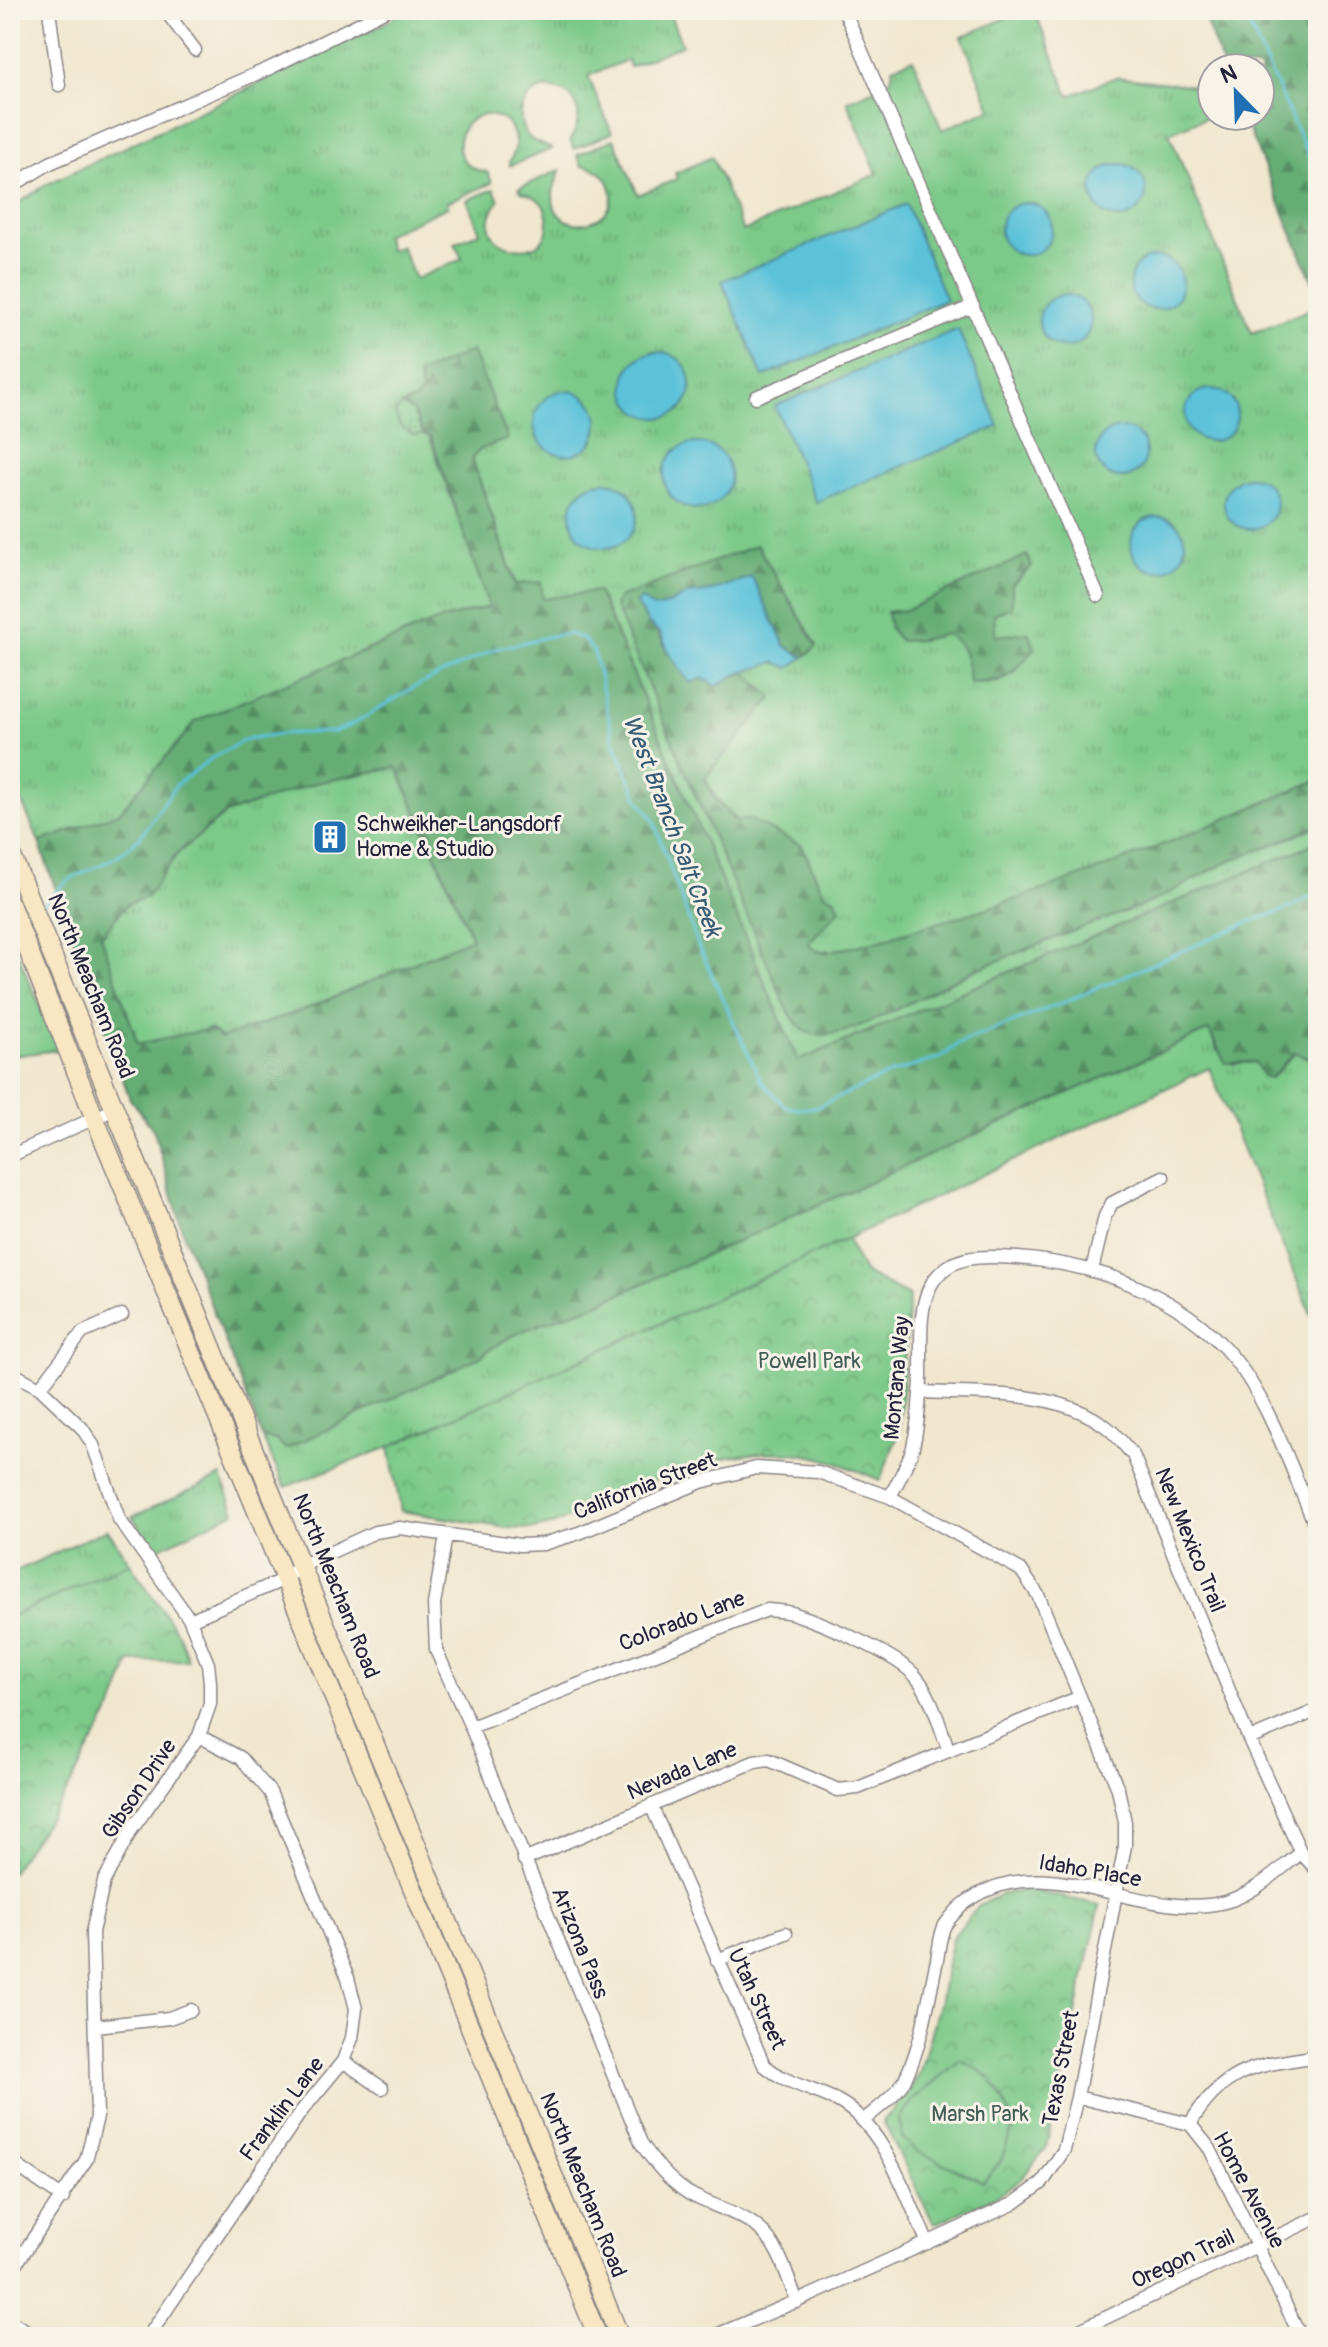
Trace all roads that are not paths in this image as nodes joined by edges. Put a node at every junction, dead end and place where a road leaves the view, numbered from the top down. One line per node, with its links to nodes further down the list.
1 (49, 10): 6 (street)
2 (165, 10): 5 (street)
3 (386, 10): 7 (street)
4 (844, 10): 8 (street)
5 (195, 50)
6 (59, 85)
7 (10, 187)
8 (973, 306): 9 (street); 10 (street)
9 (756, 397)
10 (1098, 596)
11 (10, 852): 13 (main road, North Meacham Road)
12 (11, 905): 14 (main road, North Meacham Road)
13 (115, 1109): 14 (street); 25 (main road, North Meacham Road)
14 (95, 1119): 15 (street); 26 (main road, North Meacham Road)
15 (10, 1156)
16 (1163, 1177): 17 (street)
17 (1092, 1270): 21 (street, Montana Way); 23 (street)
18 (122, 1315): 20 (street)
19 (10, 1372): 20 (street, Gibson Drive)
20 (40, 1388): 27 (street, Gibson Drive)
21 (921, 1392): 22 (street, Montana Way); 32 (street, New Mexico Trail)
22 (890, 1497): 24 (street, California Street); 28 (street, California Street)
23 (1318, 1532)
24 (446, 1536): 25 (street, California Street); 30 (street, Arizona Pass)
25 (301, 1566): 26 (street, California Street); 61 (main road, North Meacham Road)
26 (285, 1579): 27 (street, California Street); 60 (main road, North Meacham Road)
27 (190, 1620): 31 (street, Gibson Drive)
28 (1080, 1697): 33 (street, Nevada Lane); 38 (street, Texas Street)
29 (1318, 1710): 32 (street)
30 (471, 1727): 33 (street, Colorado Lane); 36 (street, Arizona Pass)
31 (199, 1736): 42 (street, Gibson Drive); 44 (street, Franklin Lane)
32 (1249, 1739): 35 (street, New Mexico Trail)
33 (949, 1751): 34 (street, Nevada Lane)
34 (651, 1805): 36 (street, Nevada Lane); 40 (street, Utah Street)
35 (1301, 1853): 37 (street, New Mexico Trail); 38 (street, Idaho Place)
36 (524, 1860): 55 (street, Arizona Pass)
37 (1318, 1871)
38 (1115, 1895): 46 (street, Texas Street); 47 (street, Idaho Place)
39 (786, 1933): 40 (street)
40 (717, 1960): 47 (street, Utah Street)
41 (191, 2010): 42 (street)
42 (96, 2026): 50 (street, Gibson Drive)
43 (1318, 2056): 48 (street)
44 (343, 2061): 45 (street); 59 (street, Franklin Lane)
45 (382, 2088)
46 (1077, 2097): 48 (street, Home Avenue); 52 (street, Texas Street)
47 (864, 2120): 52 (street, Utah Street)
48 (1190, 2124): 53 (street, Home Avenue)
49 (10, 2161): 50 (street)
50 (63, 2198): 54 (street, Gibson Drive)
51 (1318, 2217): 53 (street, Oregon Trail)
52 (928, 2243): 55 (street, Texas Street)
53 (1257, 2246): 62 (street, Oregon Trail); 63 (street, Home Avenue)
54 (10, 2273)
55 (797, 2302): 57 (street, Texas Street)
56 (10, 2321): 58 (street)
57 (717, 2336)
58 (36, 2337)
59 (148, 2337)
60 (598, 2337)
61 (620, 2337)
62 (1065, 2337)
63 (1301, 2337)

